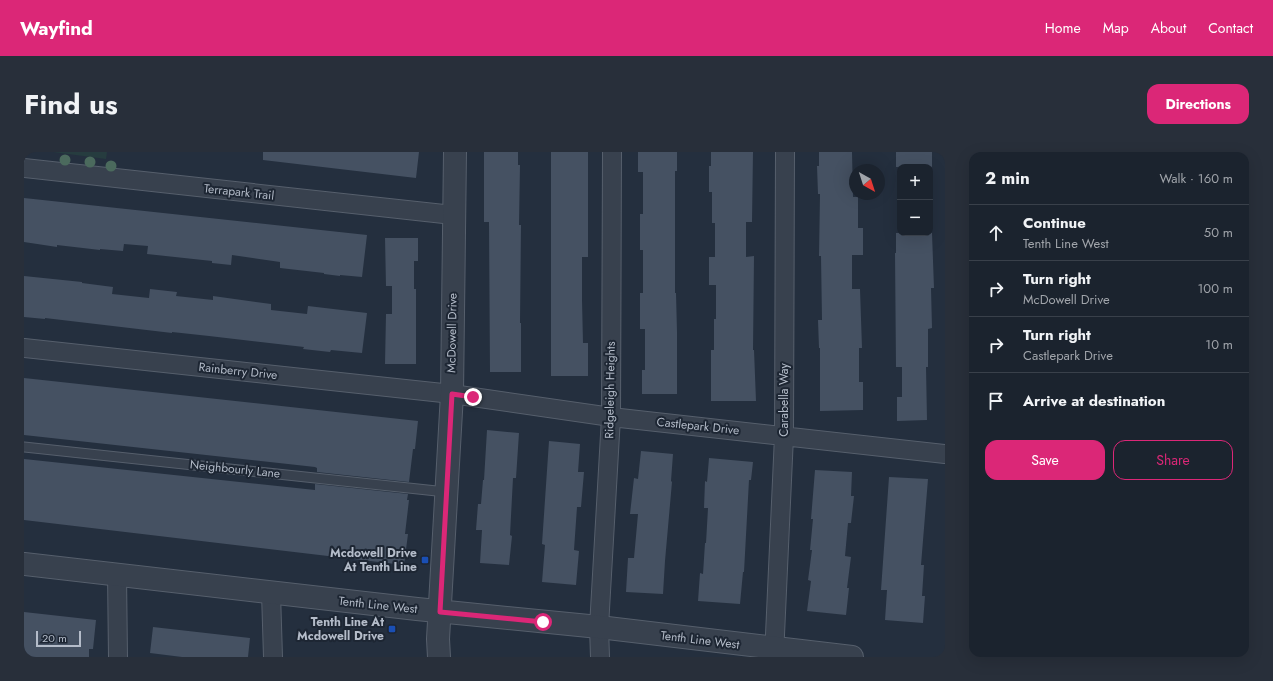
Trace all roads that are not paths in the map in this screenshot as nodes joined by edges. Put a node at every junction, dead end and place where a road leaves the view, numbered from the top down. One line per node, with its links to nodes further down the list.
1 (455, 152): 5 (street, McDowell Drive)
2 (612, 152): 8 (street, Ridgeleigh Heights)
3 (785, 152): 9 (street, Carabella Way)
4 (24, 168): 5 (street, Terrapark Trail)
5 (453, 215): 7 (street, McDowell Drive)
6 (24, 348): 7 (street, Rainberry Drive)
7 (452, 394): 8 (street, Castlepark Drive); 12 (street, McDowell Drive)
8 (611, 417): 9 (street, Castlepark Drive); 17 (street, Ridgeleigh Heights)
9 (784, 436): 11 (street, Castlepark Drive); 18 (street, Carabella Way)
10 (24, 446): 12 (lane, Neighbourly Lane)
11 (945, 454)
12 (446, 492): 16 (street, McDowell Drive)
13 (24, 564): 14 (street, Tenth Line West)
14 (116, 574): 15 (street, Tenth Line West); 19 (street)
15 (271, 593): 16 (street, Tenth Line West); 20 (street)
16 (440, 612): 17 (street, Tenth Line West); 21 (street, McDowell Drive)
17 (599, 627): 18 (street, Tenth Line West); 22 (street, Ridgeleigh Heights)
18 (774, 653): 23 (street, Tenth Line West)
19 (118, 657)
20 (273, 657)
21 (439, 657)
22 (600, 657)
23 (852, 657)

